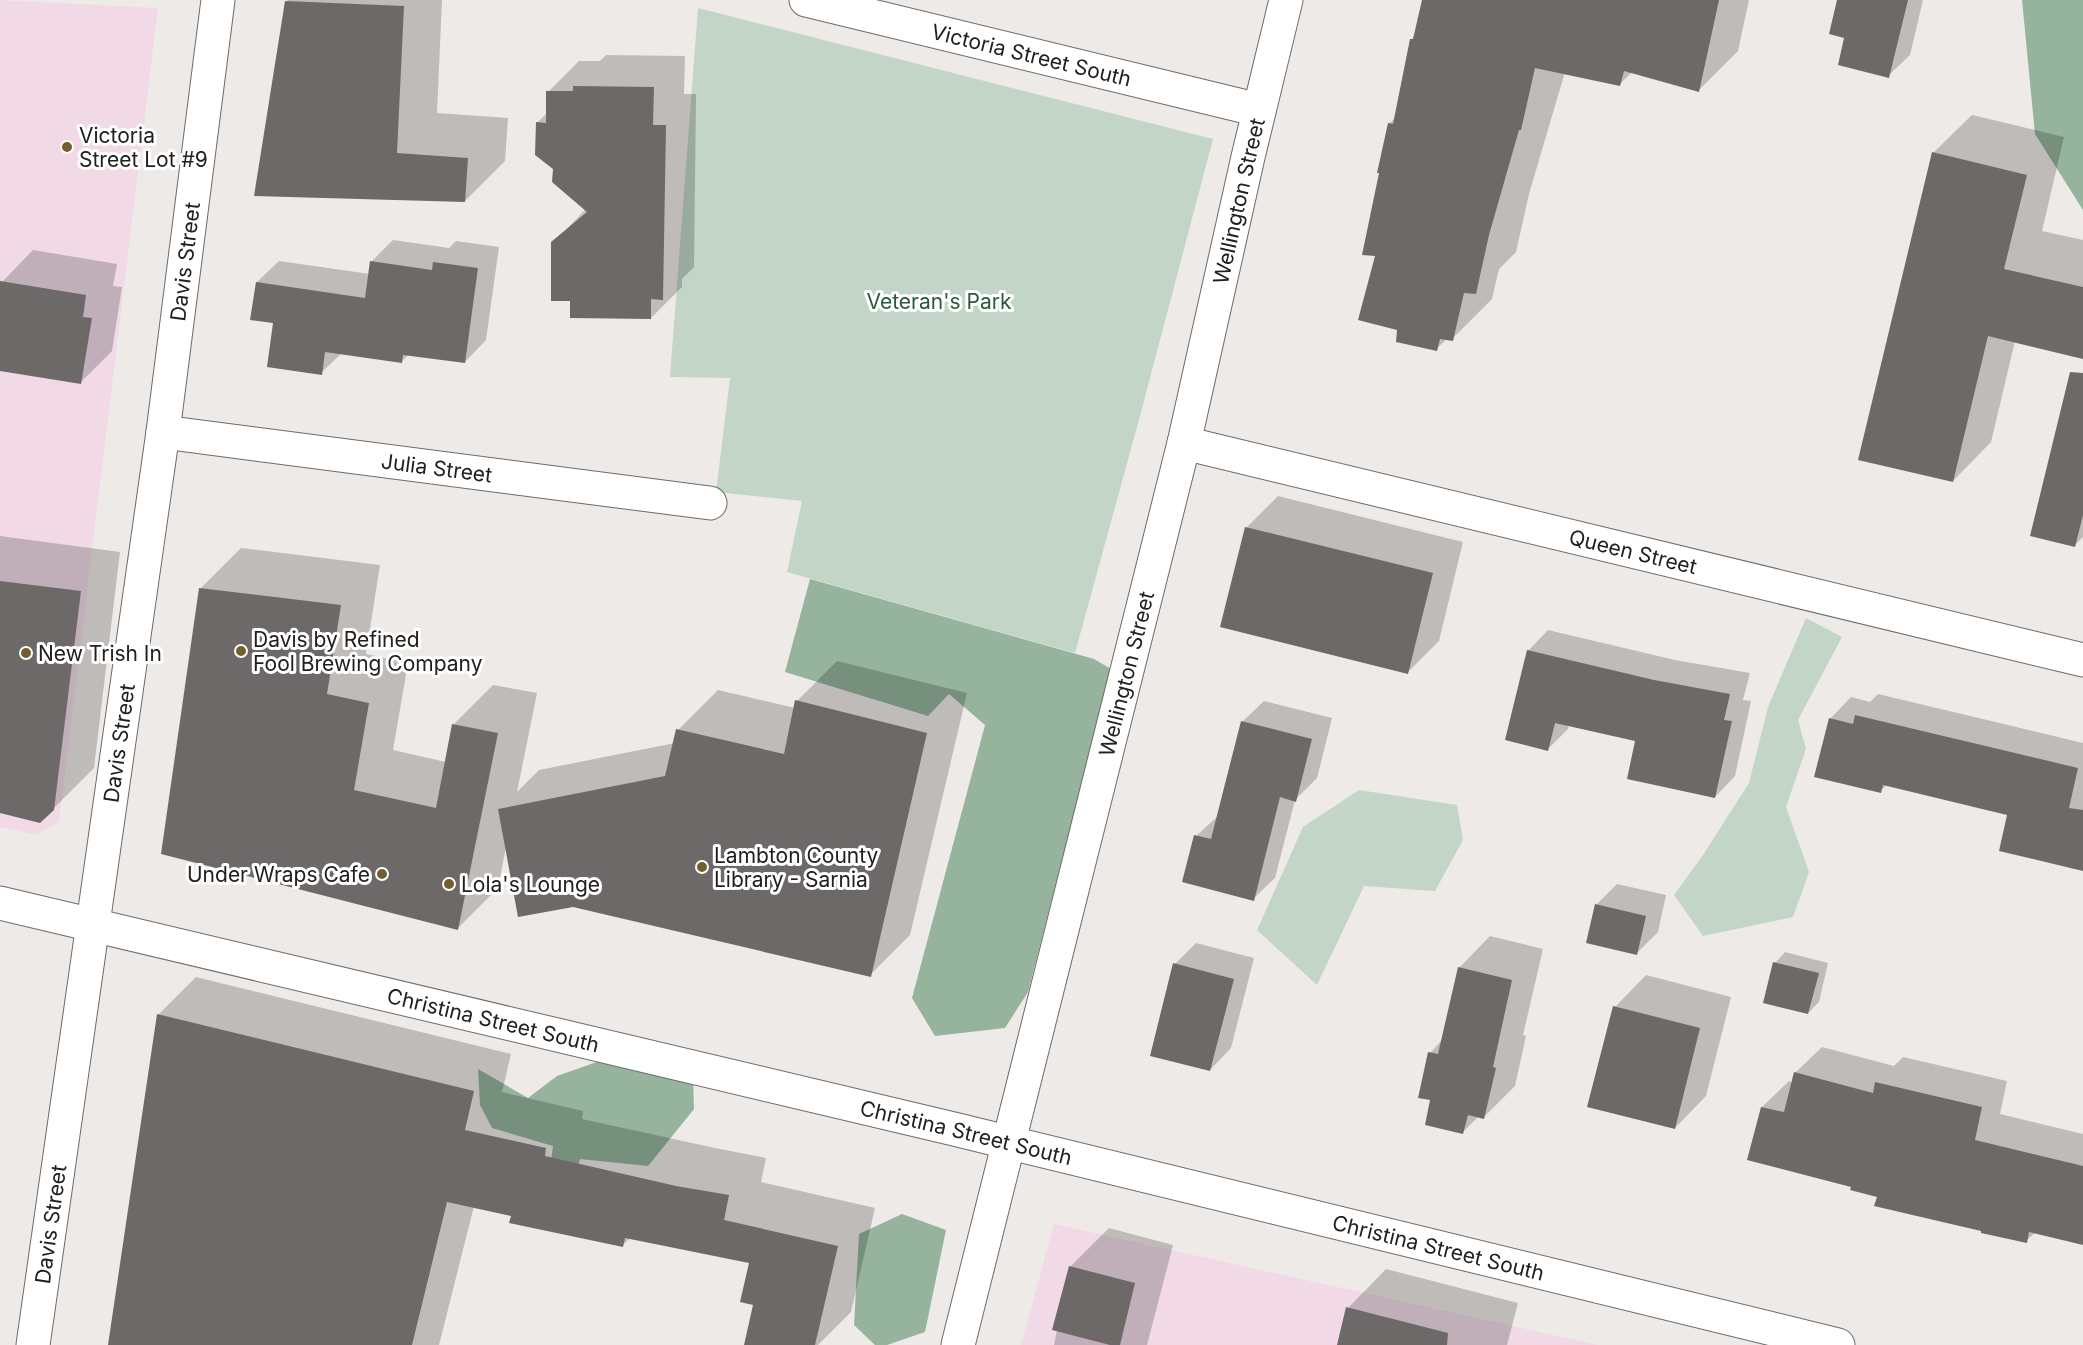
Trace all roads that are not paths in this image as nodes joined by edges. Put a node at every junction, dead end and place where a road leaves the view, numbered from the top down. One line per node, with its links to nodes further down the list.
1 (218, 0): 5 (street, Davis Street)
2 (806, 0): 4 (street, Victoria Street South)
3 (1286, 0): 4 (street, Wellington Street)
4 (1259, 110): 6 (street, Wellington Street)
5 (163, 432): 7 (street, Julia Street); 10 (street, Davis Street)
6 (1184, 443): 8 (street, Queen Street); 11 (street, Wellington Street)
7 (710, 503)
8 (2083, 660)
9 (0, 903): 10 (street, Christina Street South)
10 (94, 926): 11 (street, Christina Street South); 12 (street, Davis Street)
11 (1008, 1142): 13 (street, Wellington Street); 14 (street, Christina Street South)
12 (33, 1345)
13 (958, 1345)
14 (1838, 1345)

